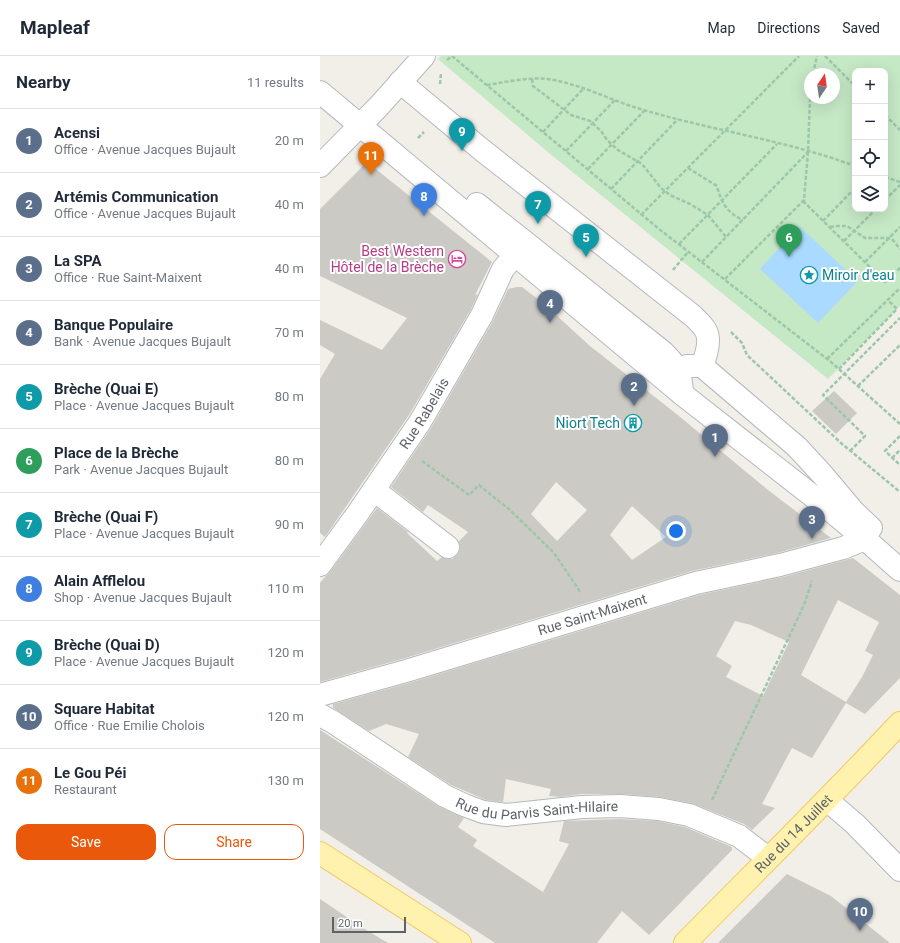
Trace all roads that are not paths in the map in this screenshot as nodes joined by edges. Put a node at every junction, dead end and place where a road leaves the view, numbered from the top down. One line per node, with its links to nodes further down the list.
1 (424, 56): 2 (street)
2 (400, 82): 4 (street); 8 (street)
3 (320, 92): 4 (street)
4 (360, 125): 5 (street); 6 (street); 7 (street)
5 (320, 166)
6 (516, 254): 9 (street); 10 (street, Rue Rabelais)
7 (676, 365): 8 (street); 9 (street)
8 (702, 366): 13 (street)
9 (682, 394): 11 (street)
10 (374, 490): 12 (street); 14 (street, Rue Rabelais)
11 (865, 539): 15 (street); 16 (street, Rue Saint-Maixent)
12 (448, 547)
13 (900, 551)
14 (320, 565)
15 (900, 570)
16 (320, 695)
17 (320, 715): 21 (street, Rue du Parvis Saint-Hilaire)
18 (900, 723): 19 (main road, Rue du 14 Juillet)
19 (827, 800): 21 (main road, Rue du 14 Juillet); 23 (street)
20 (320, 853): 25 (main road)
21 (768, 858): 26 (main road, Rue du 14 Juillet)
22 (320, 869): 24 (main road)
23 (900, 870)
24 (432, 943)
25 (460, 943)
26 (686, 943)

